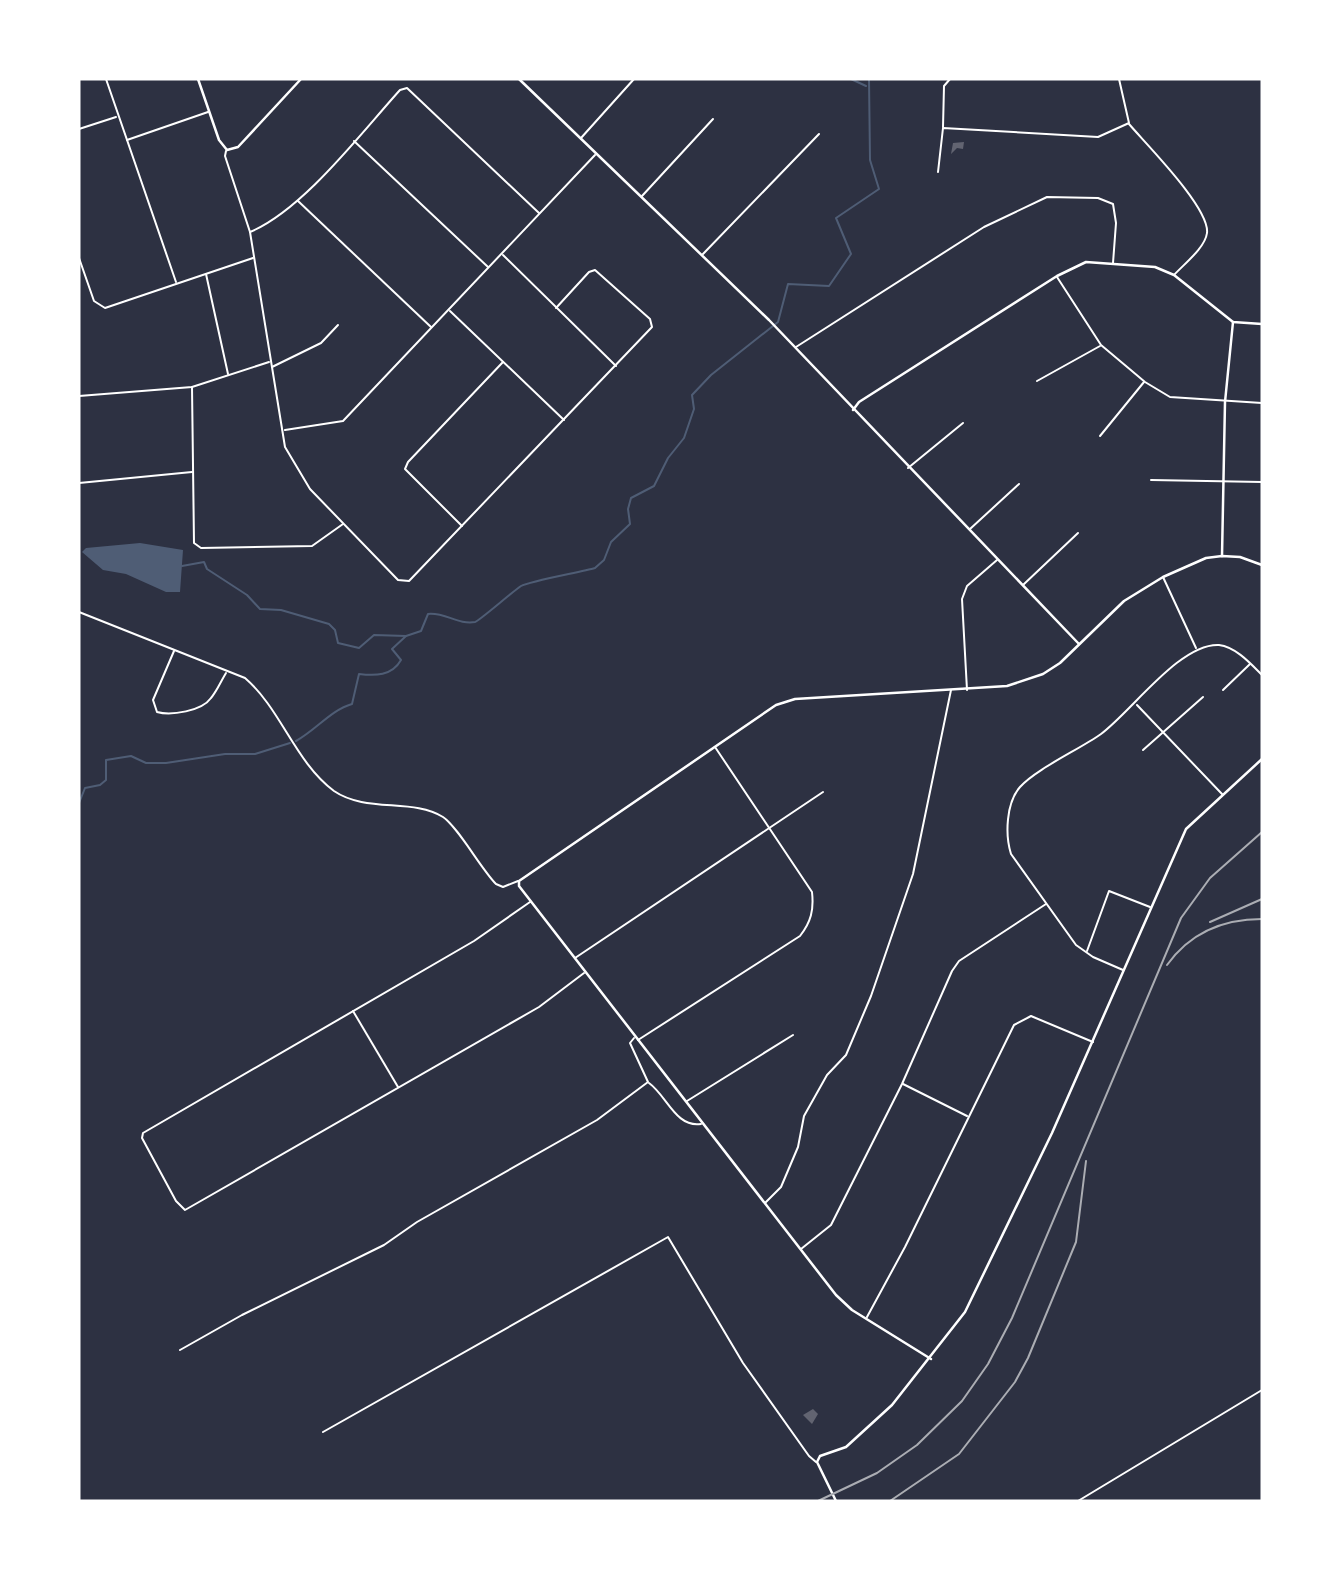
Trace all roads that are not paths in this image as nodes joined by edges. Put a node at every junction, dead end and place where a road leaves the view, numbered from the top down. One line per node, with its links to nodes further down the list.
1 (106, 79): 9 (street)
2 (198, 79): 8 (street)
3 (302, 79): 18 (street)
4 (519, 79): 15 (street)
5 (634, 79): 15 (street)
6 (950, 79): 12 (street)
7 (1119, 79): 11 (street)
8 (209, 111): 16 (street); 18 (street)
9 (117, 116): 13 (street); 16 (street)
10 (713, 119): 21 (street)
11 (1129, 123): 12 (street); 32 (street)
12 (943, 128): 20 (street)
13 (79, 129)
14 (819, 134): 26 (street)
15 (580, 139): 19 (street)
16 (126, 140): 34 (street)
17 (354, 141): 22 (street); 23 (street); 30 (street)
18 (227, 150): 24 (street)
19 (596, 153): 21 (street); 23 (street)
20 (938, 172)
21 (641, 197): 26 (street)
22 (297, 200): 24 (street); 40 (street)
23 (539, 213): 25 (street)
24 (250, 232): 28 (street)
25 (502, 254): 30 (street); 35 (street)
26 (703, 254): 42 (street)
27 (79, 258): 34 (street)
28 (253, 258): 31 (street); 43 (street)
29 (1113, 263): 32 (street); 33 (street); 42 (street)
30 (489, 268): 36 (street)
31 (206, 273): 34 (street); 47 (street)
32 (1174, 275): 37 (street)
33 (1057, 276): 41 (street); 54 (street)
34 (176, 283)
35 (555, 308): 45 (street); 45 (street)
36 (449, 310): 40 (street); 44 (street)
37 (1233, 322): 38 (street); 52 (street)
38 (1262, 324)
39 (338, 325): 46 (street)
40 (432, 328): 57 (street)
41 (1101, 345): 48 (street); 49 (street)
42 (795, 348): 54 (street)
43 (270, 362): 46 (street); 47 (street)
44 (503, 362): 55 (street); 67 (street)
45 (616, 366): 55 (street)
46 (271, 367): 57 (street)
47 (228, 374): 50 (street)
48 (1037, 381)
49 (1145, 382): 52 (street); 58 (street)
50 (192, 387): 51 (street); 60 (street)
51 (79, 396)
52 (1225, 402): 53 (street); 62 (street)
53 (1262, 403)
54 (853, 410): 59 (street)
55 (564, 420): 67 (street)
56 (963, 423): 59 (street)
57 (284, 430): 66 (street)
58 (1100, 436)
59 (908, 468): 68 (street)
60 (192, 472): 64 (street); 66 (street)
61 (1151, 480): 62 (street)
62 (1223, 480): 63 (street); 70 (street)
63 (1262, 482)
64 (79, 483)
65 (1019, 484): 68 (street)
66 (343, 524): 67 (street)
67 (462, 526)
68 (968, 530): 71 (street)
69 (1078, 533): 74 (street)
70 (1222, 556): 72 (street); 73 (street)
71 (997, 560): 74 (street); 83 (street)
72 (1262, 565)
73 (1163, 576): 76 (street); 77 (street)
74 (1022, 586): 76 (street)
75 (79, 611): 78 (street)
76 (1079, 644): 83 (street)
77 (1196, 649): 79 (street); 86 (street)
78 (175, 650): 80 (street); 80 (street)
79 (1250, 663): 81 (street); 84 (street)
80 (227, 671): 94 (street)
81 (1262, 675)
82 (951, 690): 83 (street); 88 (street); 112 (street)
83 (967, 690)
84 (1223, 690)
85 (1203, 697): 87 (street)
86 (1136, 704): 87 (street); 96 (street)
87 (1162, 732): 89 (street); 92 (street)
88 (715, 747): 93 (street); 94 (street)
89 (1143, 750)
90 (1262, 759): 92 (street)
91 (823, 792): 93 (street)
92 (1223, 795): 97 (street)
93 (767, 827): 99 (street); 104 (street)
94 (519, 881): 95 (street)
95 (531, 902): 99 (street); 102 (street)
96 (1046, 904): 98 (street); 107 (street)
97 (1150, 907): 98 (street); 100 (street)
98 (1086, 952): 100 (street)
99 (574, 959): 101 (street)
100 (1124, 970): 105 (street)
101 (584, 974): 104 (street); 108 (street)
102 (353, 1011): 108 (street); 108 (street)
103 (793, 1035): 109 (street)
104 (636, 1039): 106 (street); 109 (street)
105 (1093, 1042): 110 (street); 116 (street)
106 (648, 1082): 111 (street); 115 (street)
107 (902, 1084): 110 (street); 113 (street)
108 (398, 1088)
109 (687, 1101): 111 (street)
110 (968, 1117): 114 (street)
111 (702, 1123): 112 (street)
112 (764, 1204): 113 (street)
113 (800, 1250): 114 (street)
114 (866, 1318): 116 (street)
115 (180, 1350)
116 (931, 1359): 119 (street)
117 (1262, 1390): 121 (street)
118 (323, 1432): 119 (street)
119 (817, 1462): 120 (street)
120 (836, 1501)
121 (1078, 1501)

